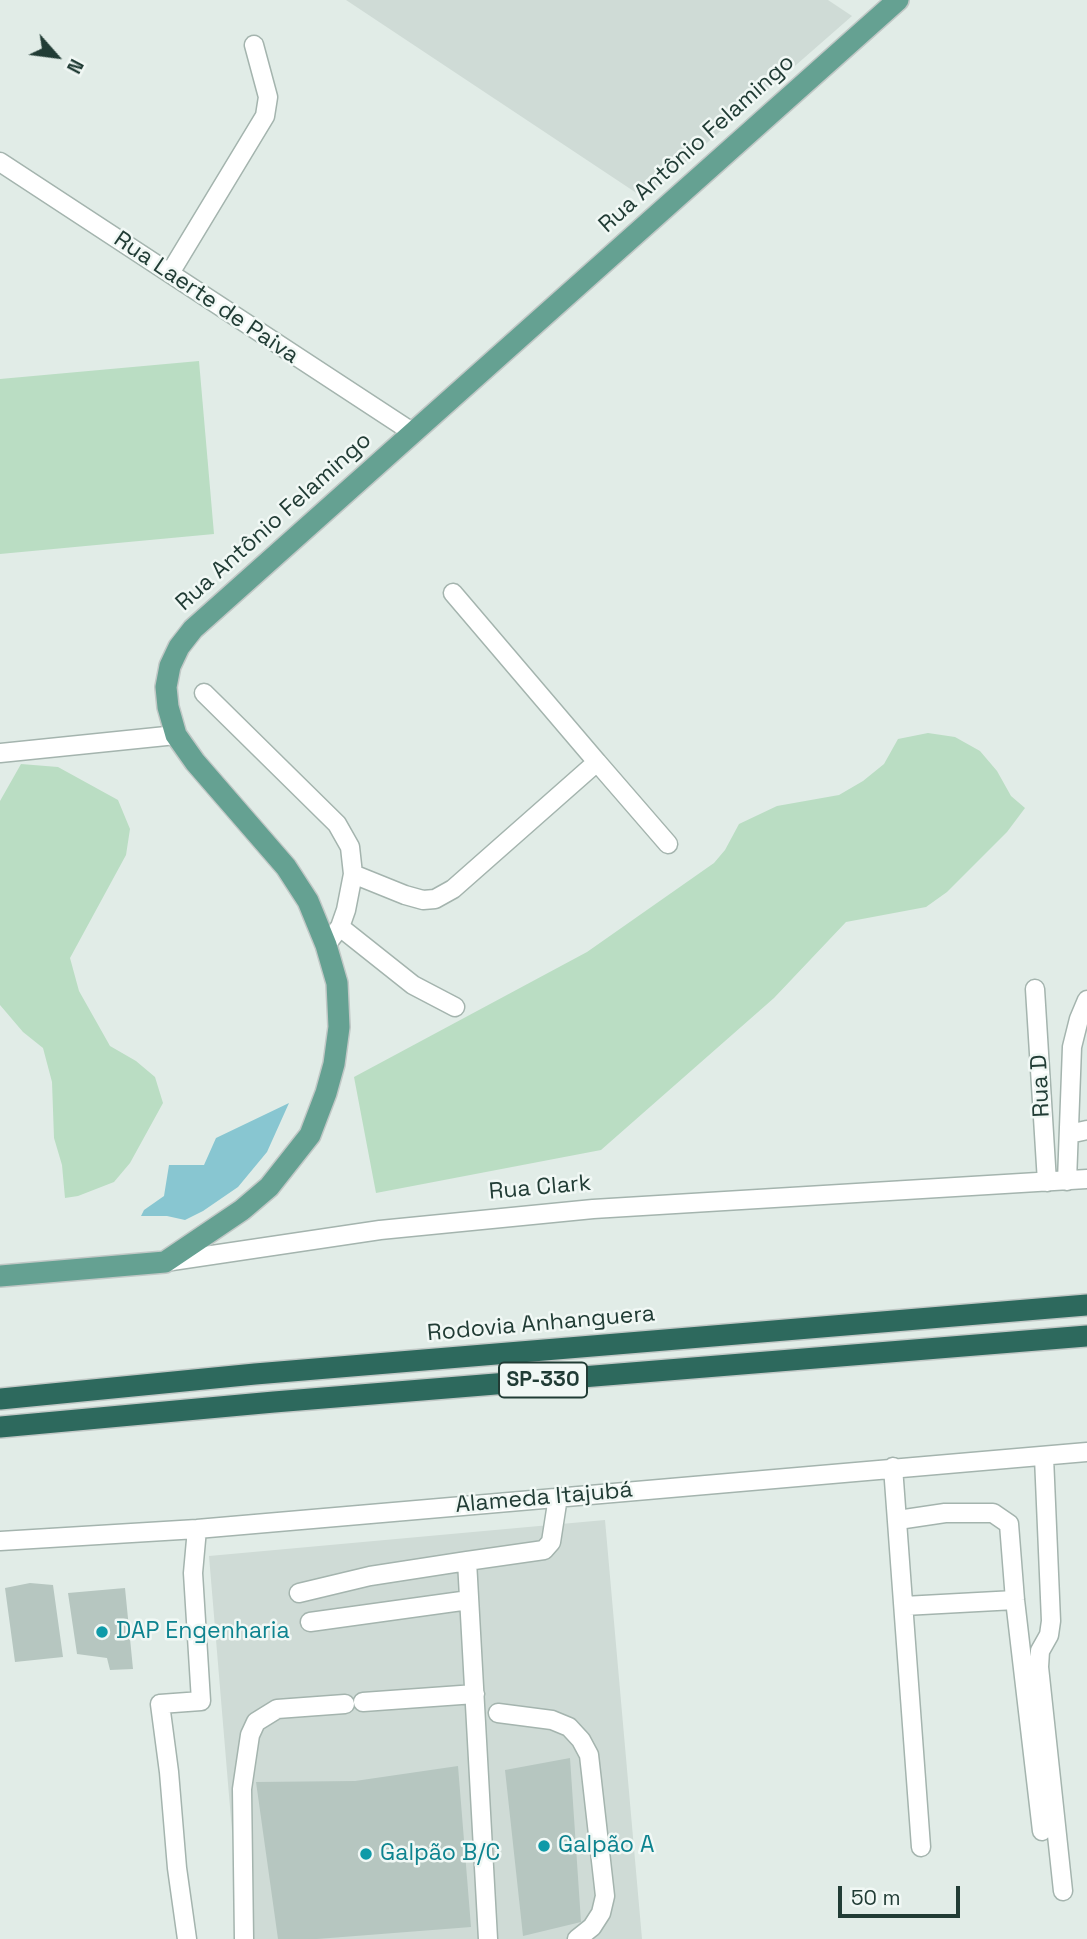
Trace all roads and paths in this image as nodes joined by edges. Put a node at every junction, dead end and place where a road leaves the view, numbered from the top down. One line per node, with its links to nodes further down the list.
1 (898, 0): 5 (main road, Rua Antônio Felamingo)
2 (254, 45): 4 (street)
3 (0, 162): 4 (street, Rua Laerte de Paiva)
4 (170, 273): 5 (street, Rua Laerte de Paiva)
5 (412, 432): 8 (main road, Rua Antônio Felamingo)
6 (453, 593): 10 (street)
7 (204, 692): 12 (street)
8 (176, 735): 9 (street); 14 (main road, Rua Antônio Felamingo)
9 (0, 753)
10 (597, 762): 11 (street); 12 (street)
11 (668, 844)
12 (353, 874): 13 (street)
13 (340, 927): 14 (street); 17 (street)
14 (327, 945): 23 (main road, Rua Antônio Felamingo)
15 (1035, 989): 22 (street, Rua D)
16 (1087, 1000): 19 (street)
17 (455, 1007)
18 (1087, 1130): 19 (street)
19 (1069, 1134): 21 (street)
20 (1087, 1179): 21 (street, Rua Clark)
21 (1067, 1181): 22 (street, Rua Clark)
22 (1047, 1182): 23 (street, Rua Clark)
23 (165, 1262): 24 (main road, Rua Clark)
24 (0, 1276)
25 (1087, 1305): 28 (highway, Rodovia Anhanguera / SP-330)
26 (1087, 1336): 30 (highway, SP-330)
27 (0, 1388): 28 (main road)
28 (53, 1394): 29 (highway, Rodovia Anhanguera / SP-330)
29 (0, 1399)
30 (0, 1427)
31 (1087, 1452): 32 (street, Alameda Itajubá)
32 (1044, 1457): 33 (street, Alameda Itajubá); 48 (street)
33 (894, 1467): 34 (street, Alameda Itajubá); 35 (street)
34 (558, 1497): 36 (street, Alameda Itajubá); 38 (street)
35 (898, 1520): 41 (street); 42 (street)
36 (197, 1529): 37 (street, Alameda Itajubá); 49 (street)
37 (0, 1541)
38 (467, 1561): 39 (street); 40 (street)
39 (299, 1593)
40 (469, 1600): 43 (street); 44 (street)
41 (1015, 1600): 42 (street); 46 (street)
42 (904, 1606): 47 (street)
43 (310, 1622)
44 (475, 1694): 50 (street); 51 (street)
45 (498, 1713): 52 (street)
46 (1042, 1831)
47 (921, 1847)
48 (1063, 1891)
49 (187, 1939)
50 (244, 1939)
51 (488, 1939)
52 (577, 1939)

